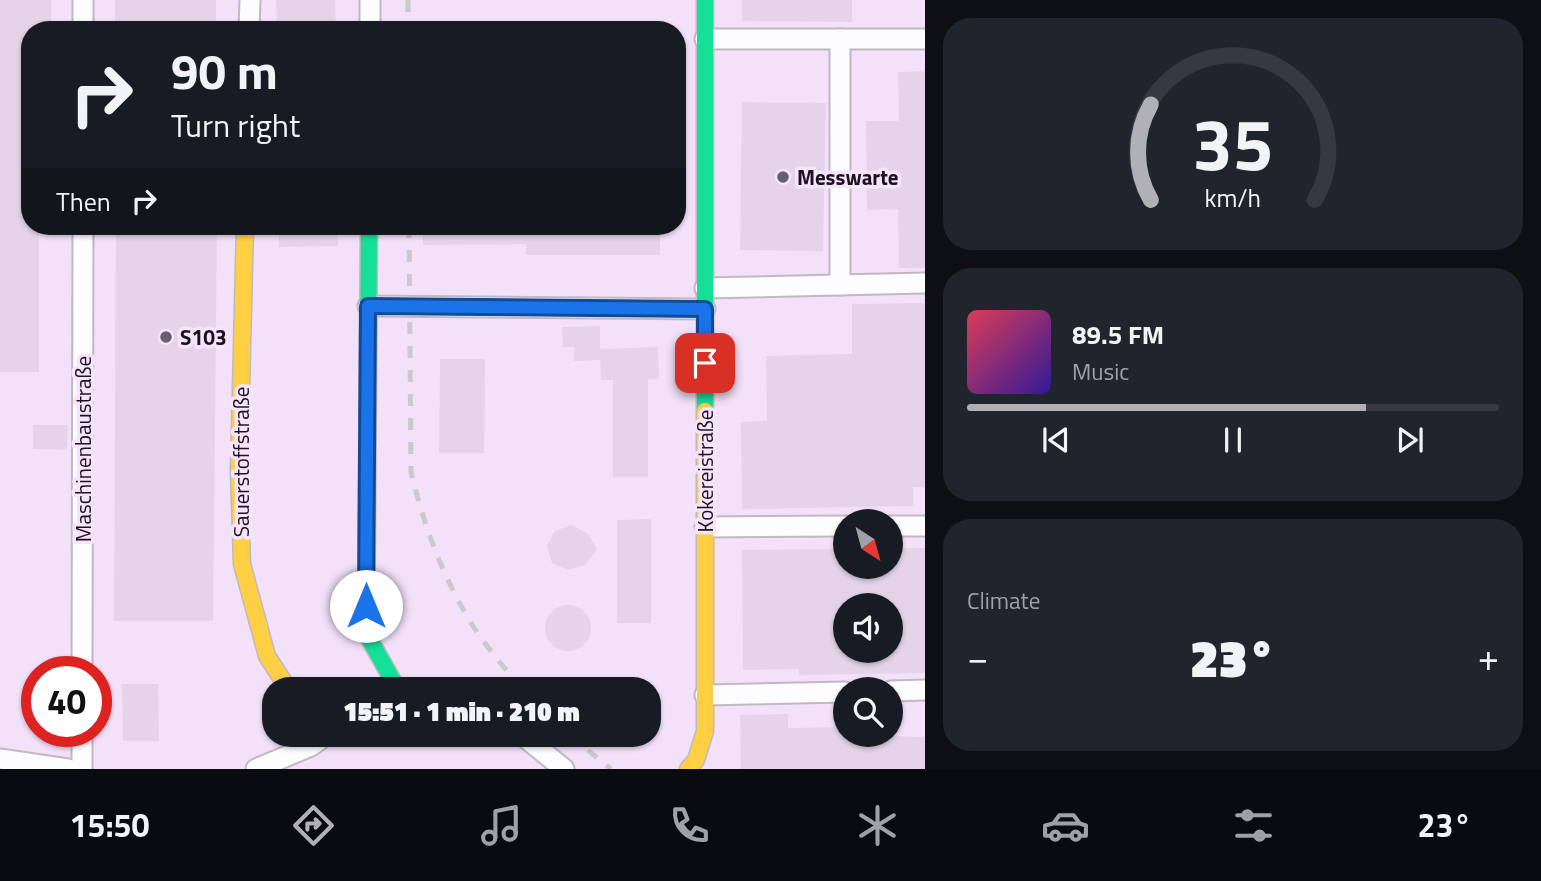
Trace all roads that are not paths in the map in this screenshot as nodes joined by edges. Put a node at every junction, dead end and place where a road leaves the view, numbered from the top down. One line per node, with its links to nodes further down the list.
1 (83, 0): 5 (street)
2 (250, 0): 6 (street)
3 (370, 0): 7 (street)
4 (705, 0): 8 (street, Kokereistraße)
5 (83, 21)
6 (249, 21)
7 (370, 21)
8 (705, 39): 9 (street); 16 (street, Kokereistraße)
9 (840, 39): 10 (street); 15 (street)
10 (925, 39)
11 (83, 235): 23 (street, Maschinenbaustraße)
12 (245, 235): 24 (street, Sauerstoffstraße)
13 (369, 235): 17 (street)
14 (925, 284): 15 (street)
15 (839, 285): 16 (street)
16 (705, 288): 18 (street, Kokereistraße)
17 (368, 306): 18 (street); 25 (street)
18 (705, 309): 22 (street, Kokereistraße)
19 (833, 526): 22 (street)
20 (903, 526): 21 (street)
21 (925, 526)
22 (705, 527): 29 (street, Kokereistraße)
23 (82, 656)
24 (281, 677)
25 (392, 677)
26 (925, 690): 27 (street)
27 (903, 691)
28 (833, 692): 29 (street)
29 (705, 695): 38 (street, Kokereistraße)
30 (82, 747): 35 (street)
31 (309, 747): 36 (street)
32 (537, 747): 37 (street)
33 (0, 759): 34 (street)
34 (68, 769)
35 (82, 769)
36 (256, 769)
37 (564, 769)
38 (688, 769)

